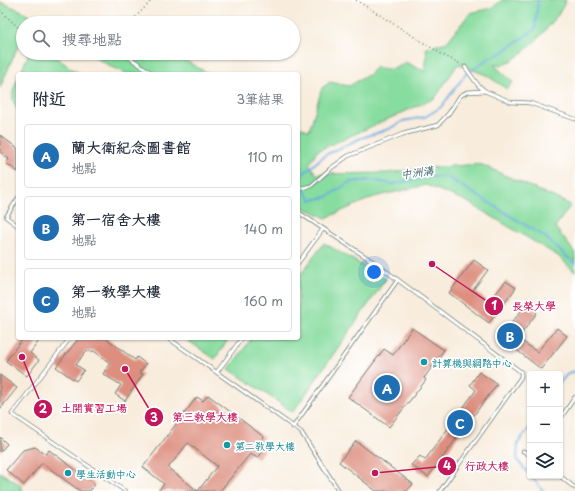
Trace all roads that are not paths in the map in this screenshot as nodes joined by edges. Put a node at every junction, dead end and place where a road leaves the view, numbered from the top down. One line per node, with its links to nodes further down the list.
1 (133, 60): 3 (lane)
2 (465, 67): 4 (lane)
3 (151, 72)
4 (485, 91): 5 (lane); 6 (lane)
5 (575, 119)
6 (300, 189)
7 (16, 201): 9 (lane)
8 (300, 213): 10 (lane)
9 (16, 224)
10 (323, 229): 11 (lane); 12 (lane)
11 (300, 260)
12 (398, 281): 19 (lane); 26 (lane)
13 (68, 340): 24 (lane)
14 (171, 340): 16 (lane)
15 (241, 340): 16 (lane)
16 (217, 372): 19 (lane)
17 (575, 397): 18 (lane)
18 (563, 415)
19 (293, 427): 25 (lane)
20 (523, 451): 21 (lane)
21 (527, 453)
22 (563, 478): 23 (lane)
23 (575, 488)
24 (125, 491)
25 (339, 491)
26 (440, 491)

